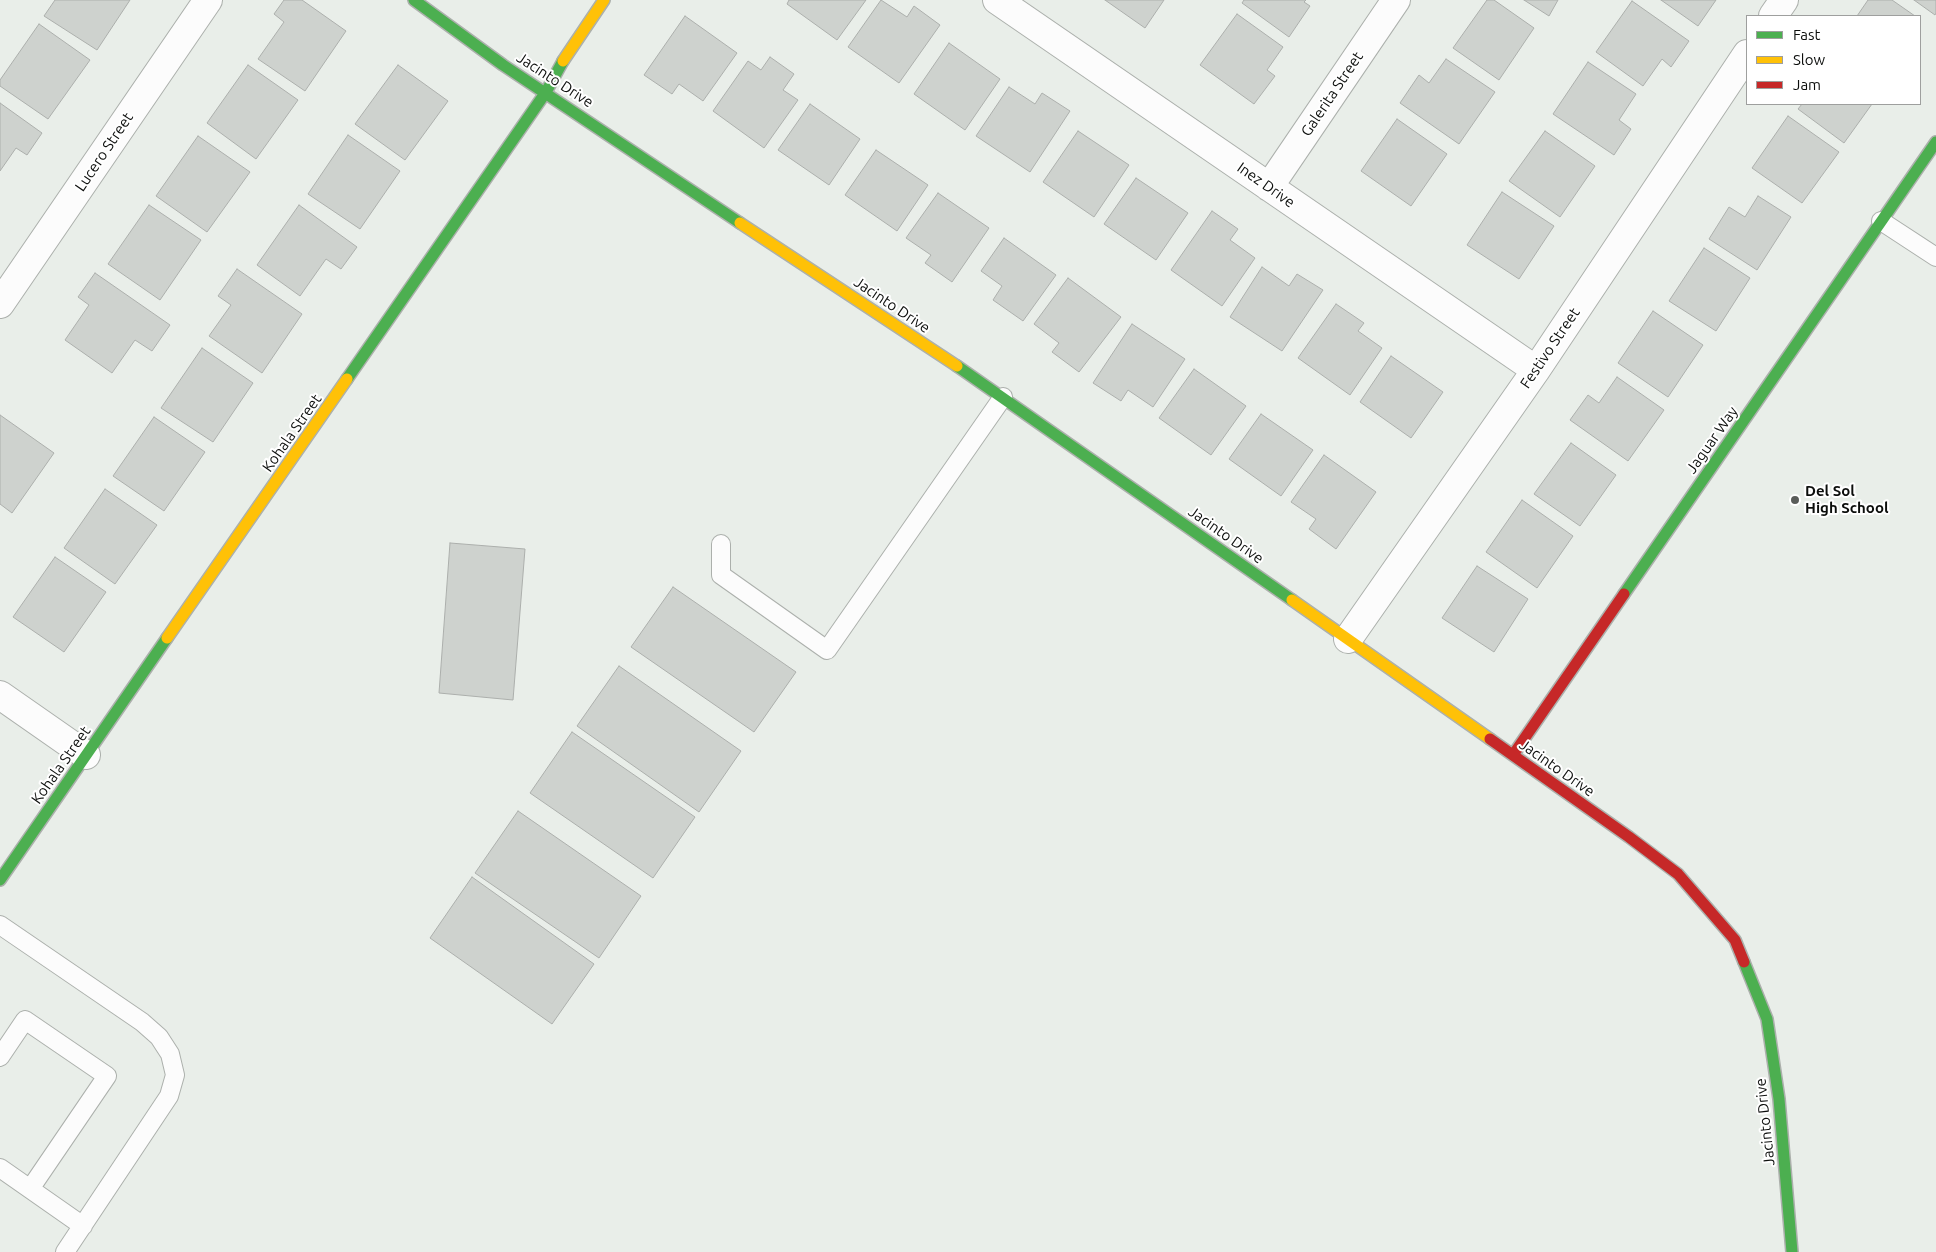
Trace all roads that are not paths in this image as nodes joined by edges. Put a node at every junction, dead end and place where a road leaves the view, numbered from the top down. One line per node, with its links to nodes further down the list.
1 (208, 0): 14 (street, Lucero Street)
2 (414, 0): 9 (street, Jacinto Drive)
3 (604, 0): 9 (street, Kohala Street)
4 (1396, 0): 11 (street, Galerita Street)
5 (1784, 0): 7 (street)
6 (1005, 2): 11 (street, Inez Drive)
7 (1774, 15)
8 (1746, 55): 15 (street, Festivo Street)
9 (546, 92): 16 (street, Jacinto Drive); 20 (street, Kohala Street)
10 (1936, 142): 12 (street, Jaguar Way)
11 (1269, 187): 15 (street, Inez Drive)
12 (1882, 221): 13 (lane); 21 (street, Jaguar Way)
13 (1936, 258)
14 (0, 304)
15 (1536, 370): 18 (street, Festivo Street)
16 (1003, 397): 17 (lane); 18 (street, Jacinto Drive)
17 (721, 544)
18 (1348, 639): 21 (street, Jacinto Drive)
19 (0, 695): 20 (street)
20 (86, 754): 22 (street, Kohala Street)
21 (1513, 755): 29 (street, Jacinto Drive)
22 (0, 880)
23 (0, 925): 27 (lane)
24 (0, 1058): 26 (lane)
25 (0, 1168): 26 (lane)
26 (30, 1189): 27 (lane)
27 (83, 1226): 28 (lane)
28 (65, 1252)
29 (1792, 1252)

